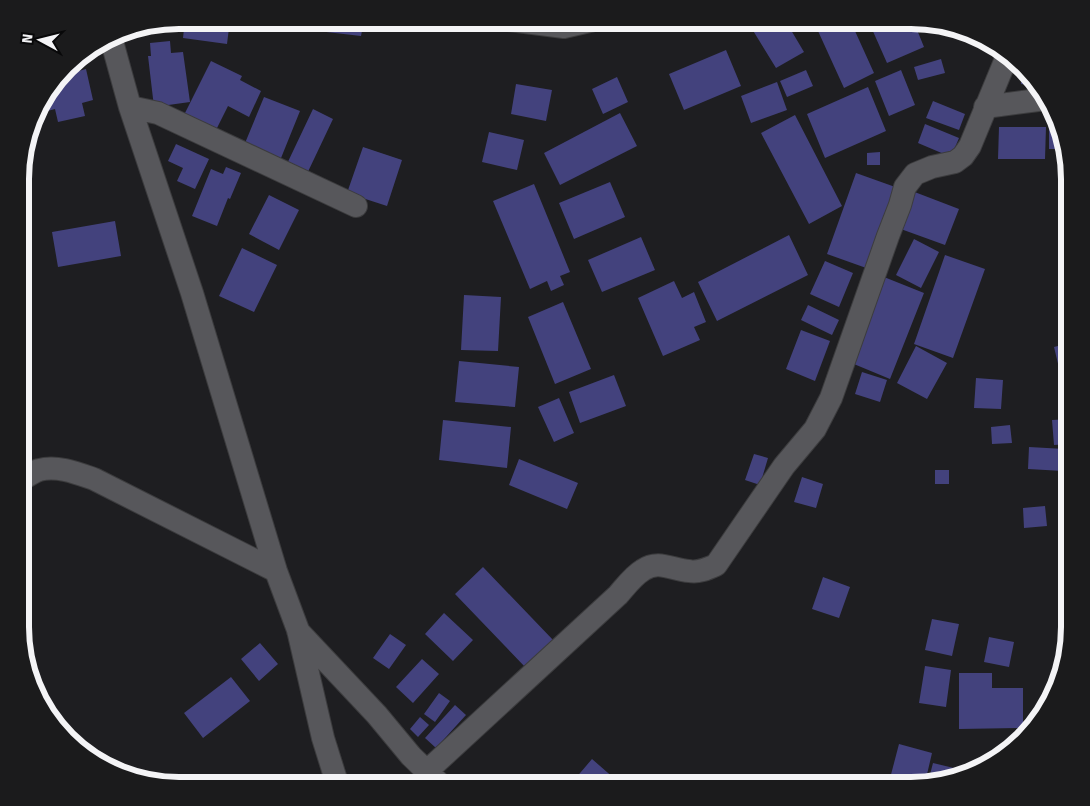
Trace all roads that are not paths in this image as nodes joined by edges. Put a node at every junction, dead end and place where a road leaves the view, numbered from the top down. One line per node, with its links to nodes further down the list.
1 (113, 44): 4 (street)
2 (1005, 62): 5 (street)
3 (1038, 100): 5 (street)
4 (130, 107): 6 (street); 8 (street)
5 (986, 107): 12 (street)
6 (356, 206)
7 (29, 474): 8 (street)
8 (276, 571): 9 (street)
9 (298, 630): 10 (street); 11 (street)
10 (335, 777)
11 (434, 777)
12 (436, 777)

